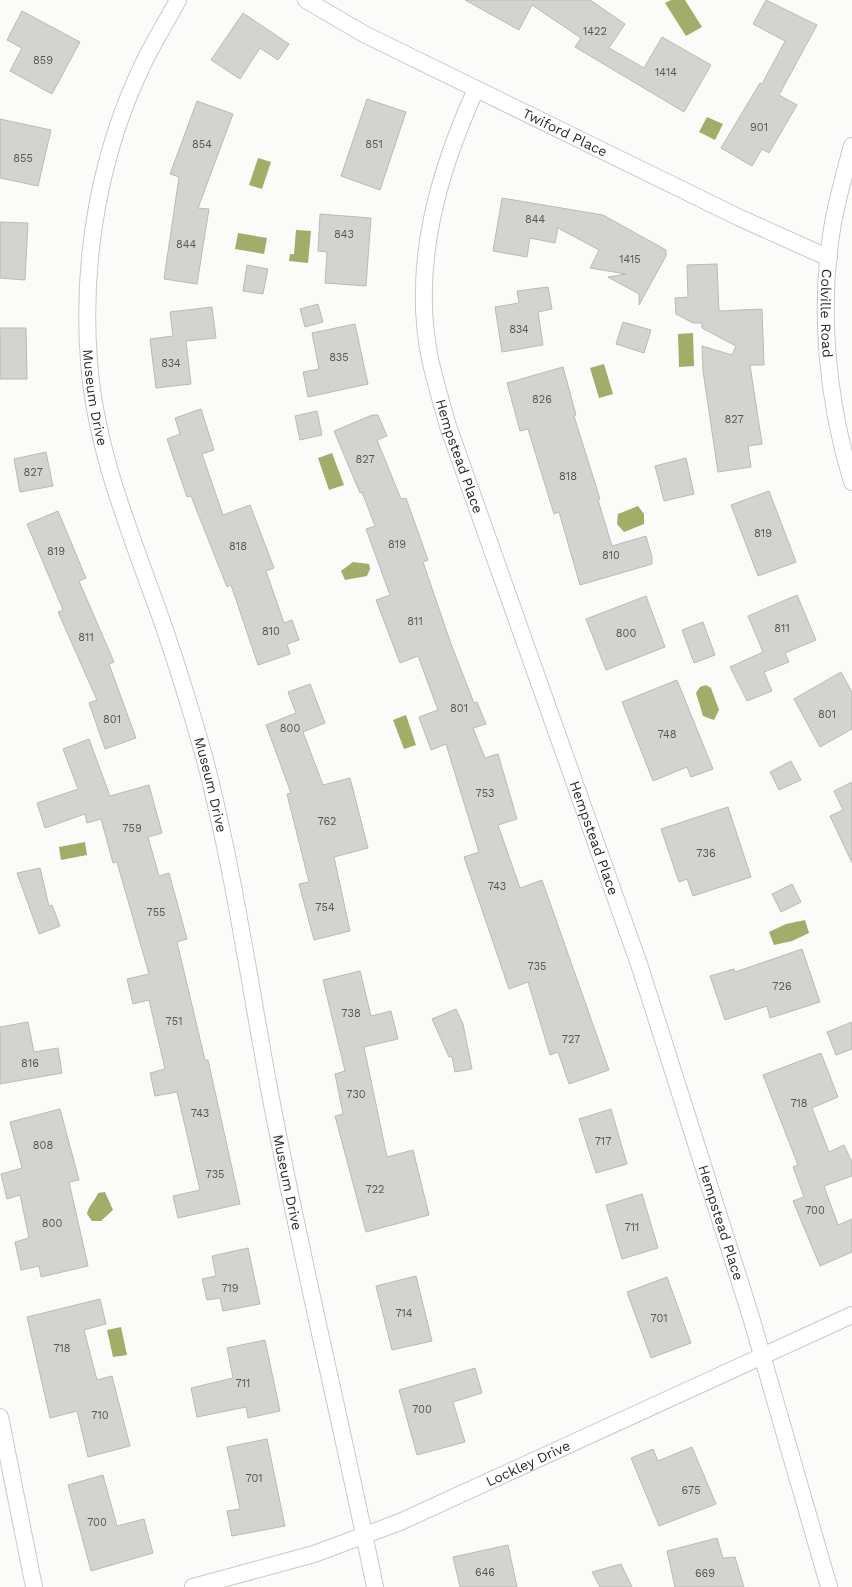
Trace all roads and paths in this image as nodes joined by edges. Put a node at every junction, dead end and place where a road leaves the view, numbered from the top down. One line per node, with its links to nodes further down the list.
1 (178, 0): 10 (street, Museum Drive)
2 (306, 0): 3 (street, Twiford Place)
3 (476, 89): 5 (street, Twiford Place); 8 (street, Hempstead Place)
4 (852, 146): 5 (street, Colville Road)
5 (829, 258): 6 (street, Colville Road)
6 (852, 482)
7 (852, 1315): 8 (street, Lockley Drive)
8 (762, 1355): 10 (street, Lockley Drive); 14 (street, Hempstead Place)
9 (0, 1417): 11 (street)
10 (365, 1536): 12 (street, Lockley Drive); 13 (street, Museum Drive)
11 (34, 1587)
12 (193, 1587)
13 (375, 1587)
14 (829, 1587)

